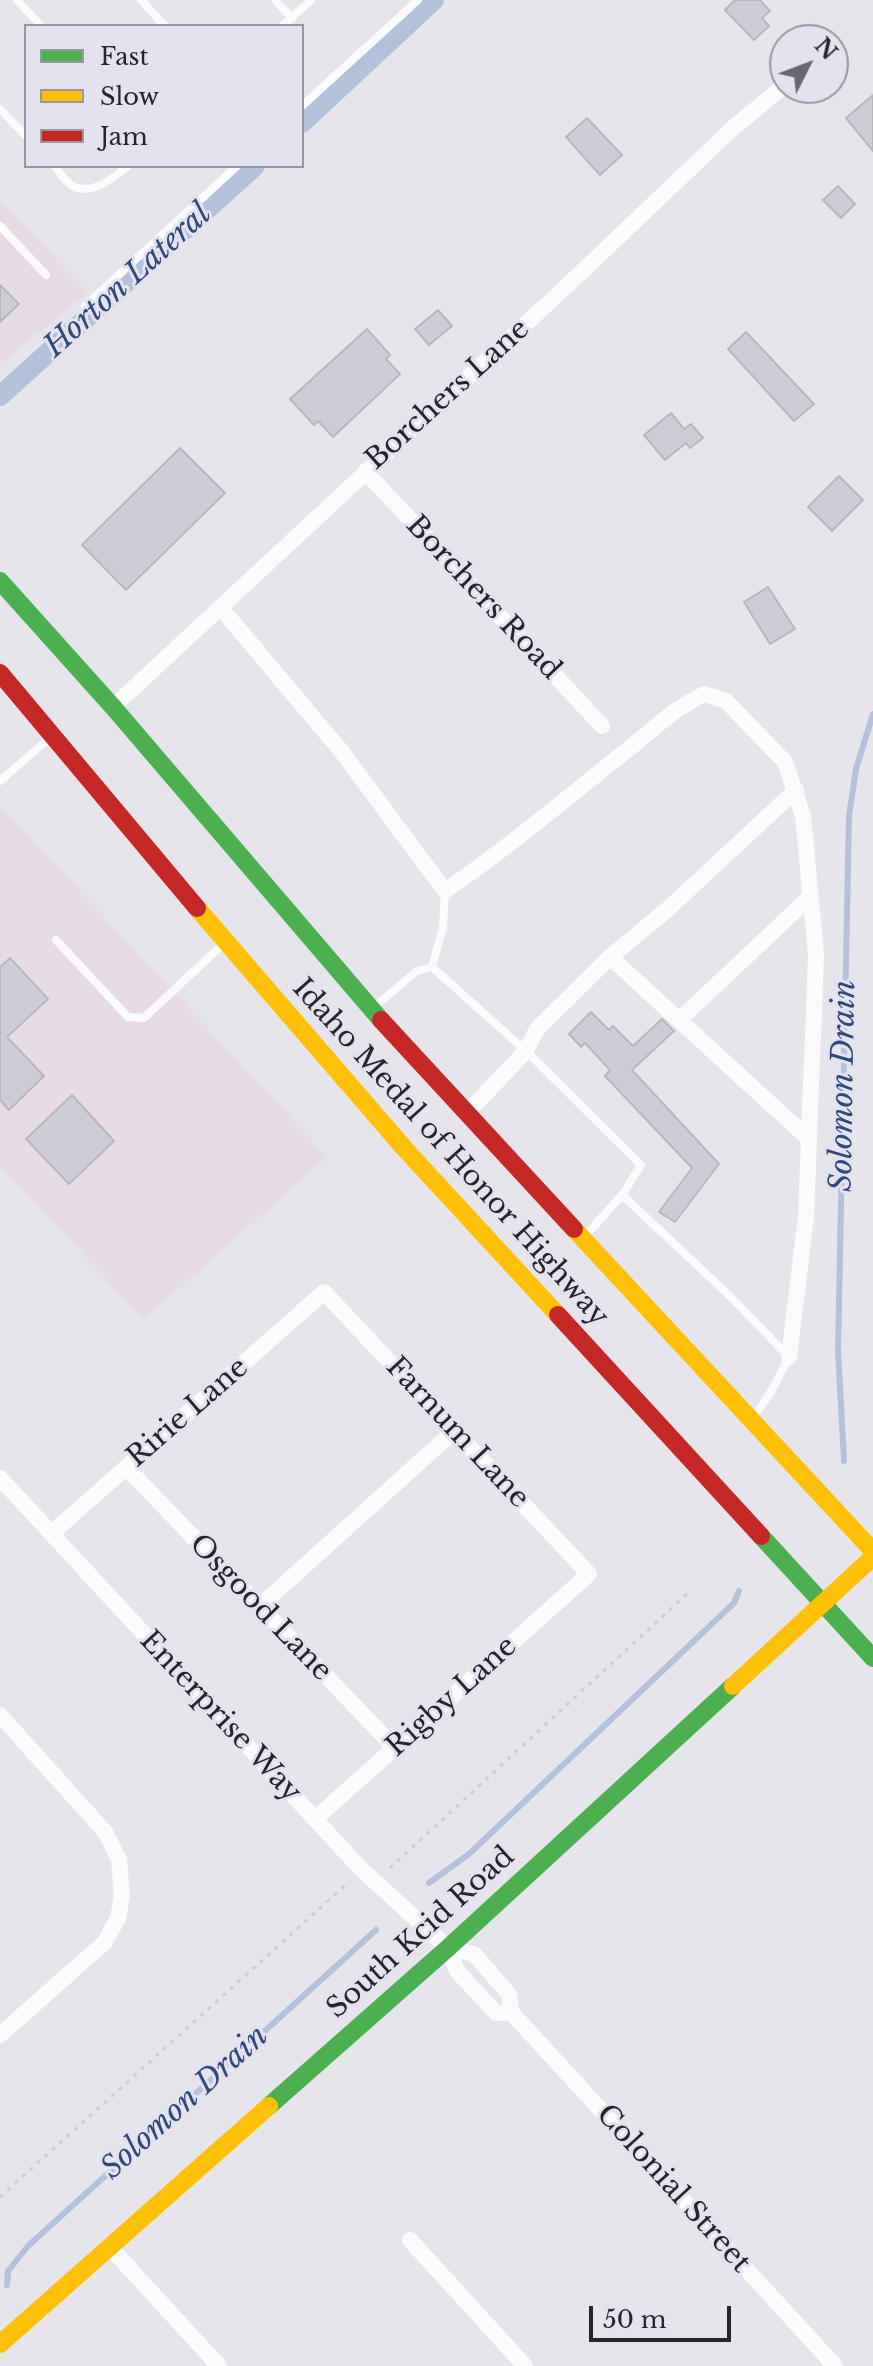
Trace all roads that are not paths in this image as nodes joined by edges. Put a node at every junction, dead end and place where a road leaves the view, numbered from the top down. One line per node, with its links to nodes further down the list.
1 (17, 0): 7 (lane)
2 (141, 0): 8 (lane)
3 (275, 0): 6 (lane)
4 (311, 0): 6 (lane)
5 (418, 0): 11 (lane)
6 (292, 18): 9 (lane)
7 (39, 24)
8 (163, 24)
9 (284, 24)
10 (769, 98): 20 (street, Borchers Lane)
11 (304, 104)
12 (0, 109): 13 (lane)
13 (24, 134)
14 (56, 168): 15 (lane)
15 (126, 168)
16 (235, 168): 19 (lane)
17 (0, 226): 18 (lane)
18 (46, 275)
19 (85, 306)
20 (365, 471): 22 (street, Borchers Lane); 25 (street, Borchers Road)
21 (0, 581): 24 (main road, Idaho Medal of Honor Highway)
22 (220, 607): 24 (street, Borchers Lane); 29 (street)
23 (0, 673): 26 (main road, Idaho Medal of Honor Highway)
24 (113, 707): 35 (main road, Idaho Medal of Honor Highway)
25 (602, 726)
26 (53, 735): 27 (lane); 32 (main road, Idaho Medal of Honor Highway)
27 (0, 781)
28 (796, 790): 29 (street); 30 (street); 33 (street)
29 (445, 891): 34 (lane)
30 (811, 896): 36 (street); 39 (street)
31 (56, 940): 32 (lane)
32 (226, 942): 51 (main road, Idaho Medal of Honor Highway)
33 (610, 957): 36 (street); 37 (street)
34 (432, 967): 35 (lane); 37 (lane)
35 (372, 1010): 38 (main road, Idaho Medal of Honor Highway)
36 (679, 1020): 39 (street)
37 (526, 1051): 38 (street); 40 (lane)
38 (466, 1114): 41 (main road, Idaho Medal of Honor Highway)
39 (809, 1139): 43 (street)
40 (622, 1195): 41 (lane); 43 (lane)
41 (583, 1239): 44 (main road, Idaho Medal of Honor Highway)
42 (324, 1292): 45 (street, Farnum Lane); 46 (street, Ririe Lane)
43 (789, 1357): 44 (lane)
44 (752, 1419): 49 (main road, Idaho Medal of Honor Highway)
45 (454, 1431): 50 (street, Farnum Lane); 52 (street)
46 (126, 1467): 48 (street, Ririe Lane); 52 (street, Osgood Lane)
47 (0, 1478): 48 (street, Enterprise Way)
48 (51, 1534): 56 (street, Enterprise Way)
49 (873, 1554): 51 (main road, South Kcid Road)
50 (589, 1574): 55 (street, Rigby Lane)
51 (823, 1605): 53 (main road, Idaho Medal of Honor Highway); 57 (main road, South Kcid Road)
52 (259, 1607): 55 (street, Osgood Lane)
53 (873, 1658)
54 (0, 1715): 59 (street)
55 (395, 1748): 56 (street, Rigby Lane)
56 (315, 1819): 57 (street, Enterprise Way)
57 (448, 1948): 58 (street, Colonial Street); 58 (street, Colonial Street); 61 (main road, South Kcid Road)
58 (511, 2012): 63 (street, Colonial Street)
59 (0, 2035)
60 (410, 2240): 65 (street)
61 (109, 2246): 62 (main road, South Kcid Road); 64 (street)
62 (0, 2344)
63 (833, 2365)
64 (219, 2366)
65 (525, 2366)

